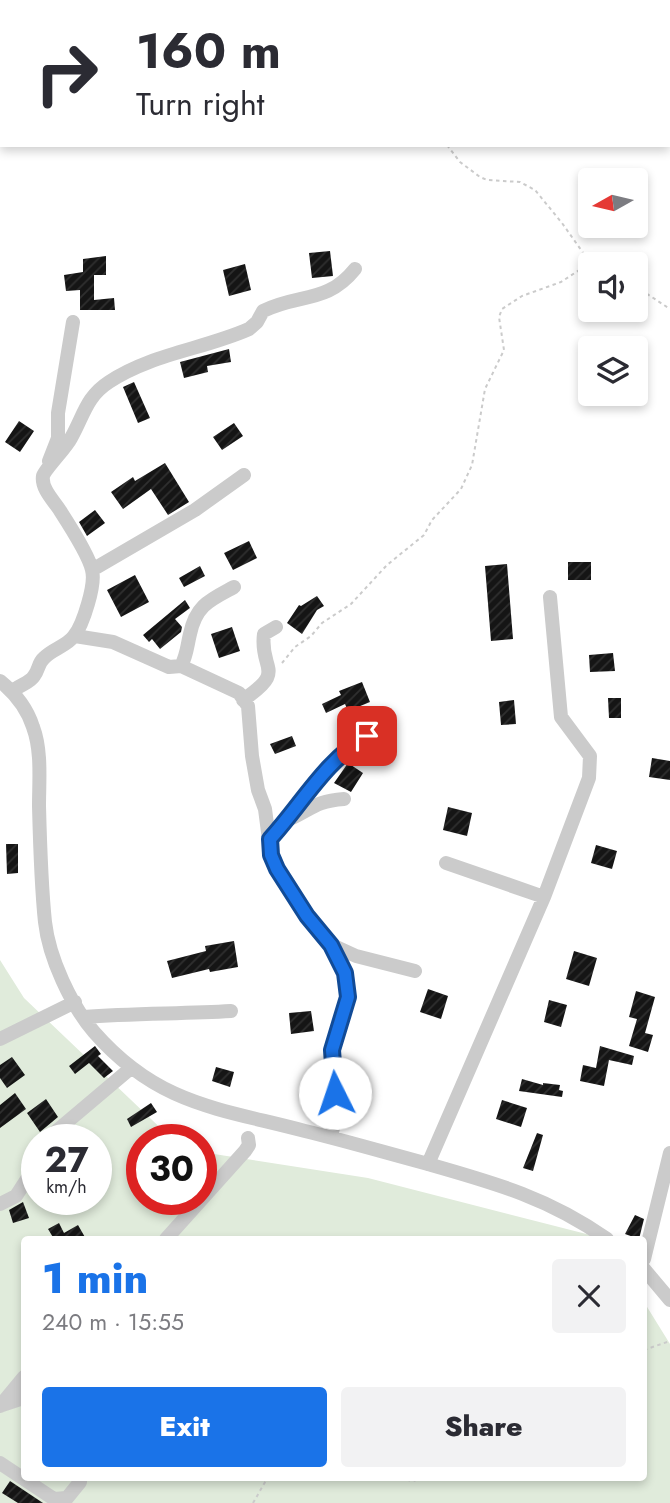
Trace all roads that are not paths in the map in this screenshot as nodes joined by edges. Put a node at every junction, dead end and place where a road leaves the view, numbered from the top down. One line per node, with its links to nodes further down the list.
1 (355, 268): 3 (street)
2 (73, 322): 3 (street)
3 (46, 469): 5 (street)
4 (244, 475): 5 (street)
5 (92, 570): 9 (street)
6 (234, 587): 10 (street)
7 (550, 597): 19 (street)
8 (276, 627): 13 (street)
9 (75, 636): 10 (street); 12 (street)
10 (181, 666): 13 (street)
11 (0, 681): 12 (street)
12 (13, 691): 22 (street)
13 (243, 699): 17 (street)
14 (367, 736): 16 (street)
15 (344, 799): 16 (street)
16 (288, 820): 17 (street)
17 (270, 839): 20 (street)
18 (446, 863): 19 (street)
19 (544, 897): 32 (street)
20 (331, 945): 21 (street); 29 (street)
21 (415, 971)
22 (75, 1002): 24 (street); 25 (street)
23 (230, 1011): 24 (street)
24 (84, 1017): 26 (street)
25 (0, 1039)
26 (131, 1068): 27 (street); 28 (street)
27 (260, 1119): 29 (street); 30 (street)
28 (65, 1124)
29 (331, 1137): 32 (street)
30 (248, 1138): 33 (street); 38 (street)
31 (670, 1153): 40 (street)
32 (428, 1164): 39 (street)
33 (217, 1172)
34 (21, 1188): 35 (street)
35 (0, 1203)
36 (177, 1215): 37 (street)
37 (157, 1236)
38 (169, 1236)
39 (602, 1236)
40 (647, 1247)
41 (647, 1273): 42 (street)
42 (670, 1300)
43 (21, 1381): 45 (street)
44 (21, 1398): 45 (street)
45 (0, 1406)
46 (0, 1463): 47 (street)
47 (21, 1477)
48 (27, 1481): 49 (street)
49 (80, 1482)

